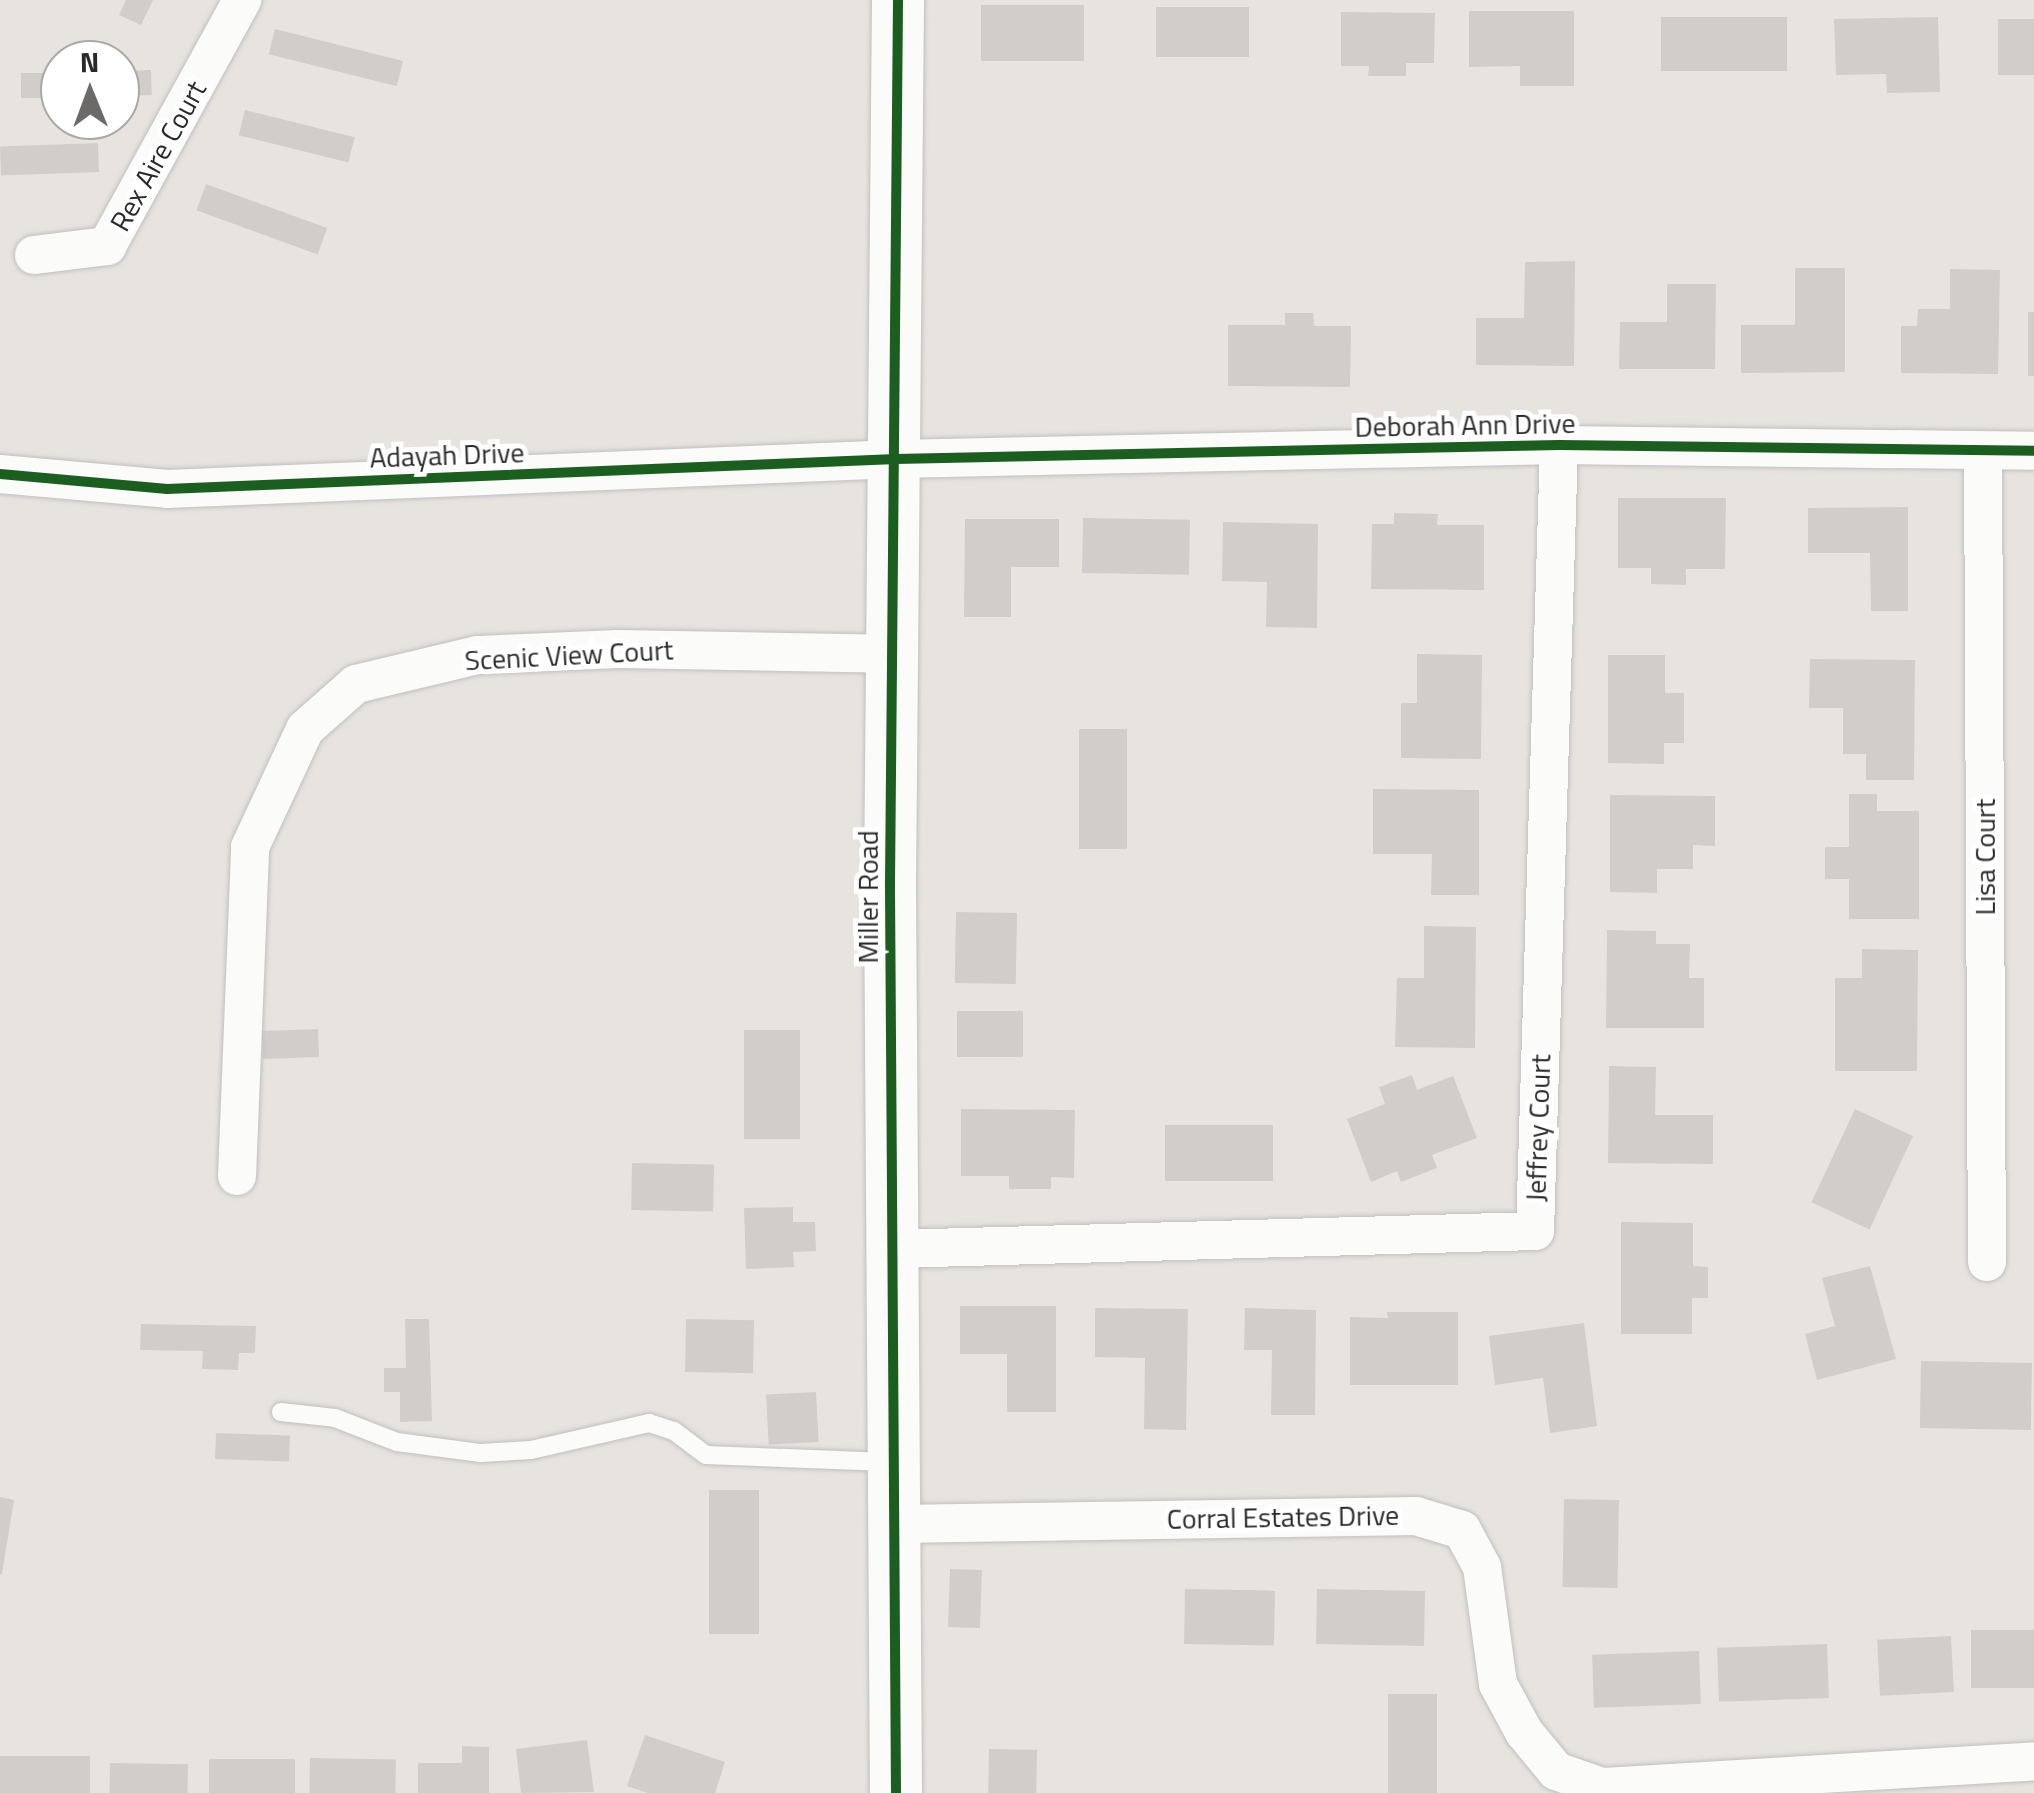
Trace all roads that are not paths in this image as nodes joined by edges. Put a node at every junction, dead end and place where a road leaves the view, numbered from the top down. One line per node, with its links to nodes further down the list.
1 (242, 0): 3 (street, Rex Aire Court)
2 (898, 0): 7 (street, Miller Road)
3 (34, 255)
4 (1559, 445): 6 (street, Deborah Ann Drive); 7 (street, Deborah Ann Drive); 11 (street, Jeffrey Court)
5 (2034, 451): 6 (street, Deborah Ann Drive)
6 (1984, 452): 12 (street, Lisa Court)
7 (896, 460): 8 (street, Adayah Drive); 9 (street, Miller Road)
8 (0, 474)
9 (892, 654): 10 (street, Scenic View Court); 11 (street, Miller Road)
10 (237, 1176)
11 (895, 1249): 14 (street, Miller Road)
12 (1988, 1262)
13 (281, 1412): 14 (lane)
14 (893, 1462): 15 (street, Miller Road)
15 (895, 1524): 16 (street, Corral Estates Drive); 17 (street, Miller Road)
16 (2034, 1761)
17 (896, 1793)

